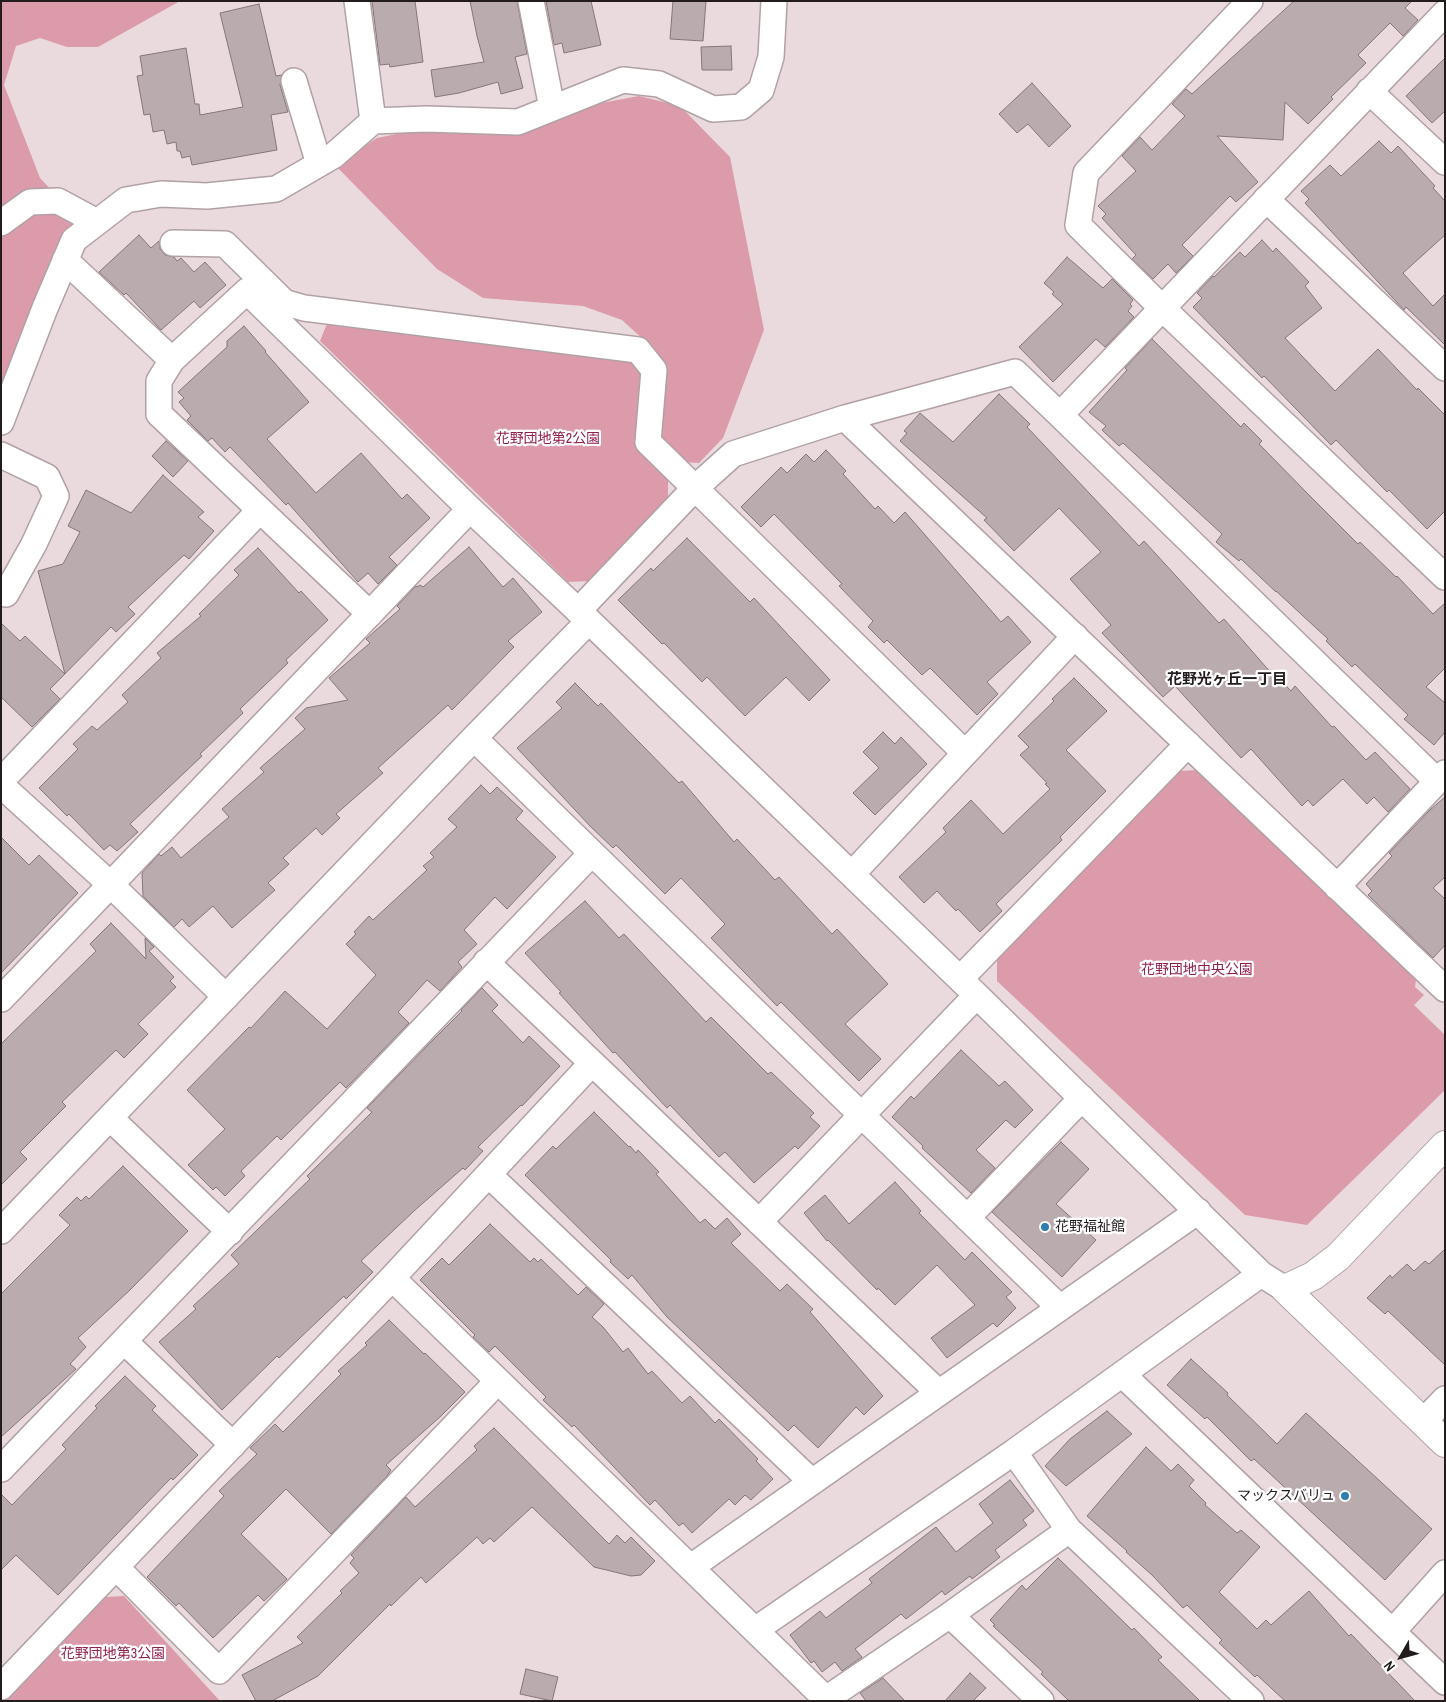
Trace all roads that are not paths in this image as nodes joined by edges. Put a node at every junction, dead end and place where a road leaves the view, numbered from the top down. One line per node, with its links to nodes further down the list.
1 (357, 1): 9 (street)
2 (532, 1): 8 (street)
3 (774, 1): 8 (street)
4 (1250, 1): 19 (street)
5 (1445, 12): 7 (street)
6 (294, 81): 11 (street)
7 (1370, 91): 10 (street); 12 (street)
8 (552, 108): 9 (street)
9 (373, 121): 11 (street)
10 (1445, 162)
11 (319, 164): 13 (street)
12 (1266, 199): 19 (street); 21 (street)
13 (97, 222): 14 (street); 16 (street)
14 (1, 223)
15 (173, 243): 18 (street)
16 (66, 260): 20 (street); 24 (street)
17 (247, 291): 18 (street); 20 (street); 27 (street)
18 (285, 302): 26 (street)
19 (1161, 308): 22 (street); 29 (street)
20 (172, 360): 28 (street)
21 (1445, 368)
22 (1060, 415): 23 (street); 37 (street)
23 (845, 418): 26 (street); 33 (street)
24 (1, 422)
25 (1, 455): 30 (street)
26 (694, 489): 32 (street); 36 (street)
27 (470, 509): 31 (street); 32 (street)
28 (260, 510): 31 (street); 38 (street)
29 (1445, 577)
30 (6, 594)
31 (370, 614): 41 (street)
32 (583, 616): 34 (street); 40 (street)
33 (1075, 636): 35 (street); 36 (street)
34 (474, 738): 39 (street); 46 (street)
35 (1188, 744): 42 (street); 44 (street)
36 (965, 753): 40 (street)
37 (1441, 777): 42 (street)
38 (1, 783): 41 (street)
39 (592, 853): 43 (street); 50 (street)
40 (852, 874): 44 (street)
41 (110, 884): 46 (street); 47 (street)
42 (1337, 887): 45 (street)
43 (486, 962): 48 (street); 58 (street)
44 (968, 988): 49 (street); 50 (street)
45 (1445, 990)
46 (226, 998): 51 (street)
47 (1, 999)
48 (592, 1063): 53 (street); 56 (street)
49 (1082, 1098): 54 (street); 55 (street)
50 (862, 1116): 55 (street); 56 (street)
51 (110, 1118): 57 (street); 58 (street)
52 (1445, 1145): 61 (street)
53 (488, 1174): 60 (street); 73 (street)
54 (1198, 1211): 59 (street); 62 (street)
55 (967, 1218): 62 (street)
56 (759, 1222): 66 (street)
57 (1, 1232)
58 (230, 1232): 63 (street)
59 (1261, 1274): 61 (street); 64 (street)
60 (392, 1278): 65 (street); 70 (street)
61 (1285, 1289): 68 (street)
62 (1060, 1308): 66 (street)
63 (124, 1341): 70 (street); 72 (street)
64 (1123, 1375): 71 (street); 80 (street)
65 (497, 1382): 75 (street); 76 (street)
66 (939, 1393): 73 (street)
67 (1445, 1399): 68 (street)
68 (1423, 1422): 69 (street)
69 (1445, 1443)
70 (233, 1445): 75 (street)
71 (1014, 1452): 74 (street); 79 (street)
72 (1, 1469)
73 (812, 1482): 76 (street)
74 (1069, 1530): 78 (street); 85 (street)
75 (116, 1567): 82 (street)
76 (691, 1567): 79 (street)
77 (1445, 1573): 80 (street)
78 (950, 1615): 83 (street); 84 (street)
79 (755, 1630): 83 (street)
80 (1392, 1631): 81 (street)
81 (1445, 1682)
82 (1, 1687)
83 (827, 1700)
84 (1040, 1701)
85 (1250, 1701)

